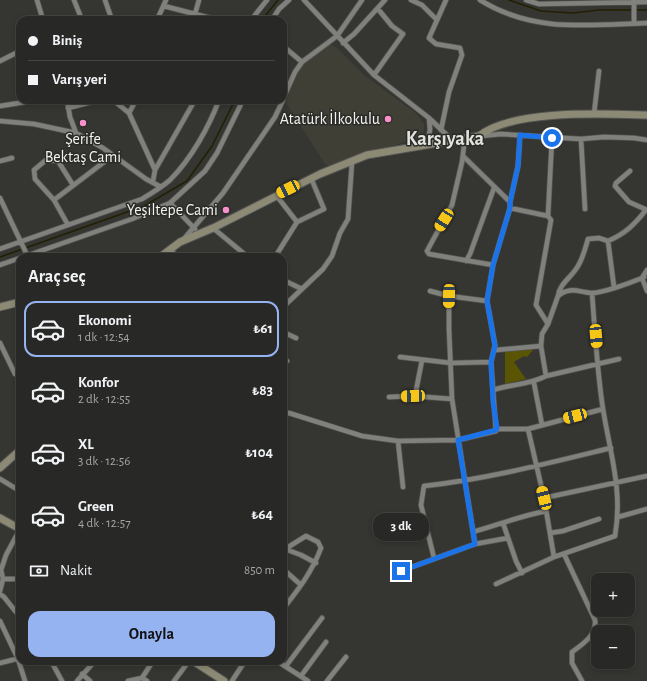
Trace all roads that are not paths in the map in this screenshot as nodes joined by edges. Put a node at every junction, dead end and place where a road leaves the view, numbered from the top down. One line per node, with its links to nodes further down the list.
1 (36, 0): 21 (street)
2 (74, 0): 22 (street)
3 (104, 0): 23 (street)
4 (166, 0): 18 (street)
5 (199, 0): 20 (street)
6 (268, 0): 26 (street)
7 (289, 0): 27 (street)
8 (304, 0): 31 (street)
9 (362, 0): 31 (street)
10 (385, 0): 19 (street)
11 (410, 0): 28 (street)
12 (446, 0): 28 (street)
13 (480, 0): 29 (street)
14 (526, 0): 15 (street)
15 (539, 2): 17 (street)
16 (647, 2): 17 (street)
17 (634, 3): 29 (street)
18 (164, 6): 20 (street); 24 (street)
19 (378, 9): 32 (street); 38 (street)
20 (195, 14): 25 (street)
21 (42, 16)
22 (80, 16)
23 (110, 16)
24 (159, 16)
25 (203, 16)
26 (254, 16)
27 (274, 16)
28 (437, 20): 56 (street)
29 (634, 21): 30 (street)
30 (647, 23)
31 (337, 36): 32 (street); 36 (street)
32 (343, 43): 38 (street)
33 (287, 49): 36 (street)
34 (16, 53): 35 (street)
35 (0, 61)
36 (302, 62): 39 (street)
37 (599, 71): 52 (street)
38 (374, 75): 54 (street)
39 (287, 90)
40 (16, 103): 49 (street)
41 (68, 104): 50 (street)
42 (84, 104): 50 (street)
43 (118, 104): 51 (street)
44 (134, 104): 51 (street)
45 (193, 104): 71 (street)
46 (217, 104): 76 (street)
47 (241, 104): 82 (street)
48 (281, 104): 90 (street)
49 (0, 106)
50 (68, 108): 57 (street)
51 (129, 113): 71 (street)
52 (594, 114): 53 (street); 59 (street)
53 (647, 114)
54 (429, 118): 56 (street); 65 (street)
55 (0, 121): 57 (street)
56 (441, 130): 62 (street)
57 (76, 133): 66 (street)
58 (520, 135): 59 (street); 61 (street); 81 (street)
59 (479, 136): 60 (street)
60 (465, 138): 62 (street); 67 (street)
61 (552, 138): 63 (street); 86 (street)
62 (452, 140): 65 (street)
63 (581, 140): 64 (street); 84 (street)
64 (647, 140)
65 (428, 144): 70 (street)
66 (112, 156): 74 (street); 75 (street)
67 (463, 156): 77 (street); 102 (street)
68 (12, 158): 69 (street)
69 (0, 161)
70 (352, 162): 73 (street); 109 (street)
71 (155, 170): 74 (street)
72 (630, 171): 85 (street)
73 (312, 178): 78 (street); 87 (street)
74 (153, 181): 76 (street)
75 (73, 185): 80 (street); 80 (street)
76 (161, 187): 88 (street)
77 (494, 188): 81 (street); 102 (street)
78 (276, 195): 87 (street); 89 (street)
79 (0, 198): 92 (street)
80 (54, 200): 88 (street)
81 (510, 202): 83 (street)
82 (170, 203): 90 (street); 96 (street)
83 (510, 208): 86 (street); 104 (street)
84 (586, 209)
85 (646, 210): 91 (street)
86 (548, 216): 119 (street)
87 (297, 222): 100 (street)
88 (68, 225): 92 (street)
89 (214, 228): 90 (street); 99 (street)
90 (196, 231): 94 (street)
91 (608, 241): 108 (street); 114 (street)
92 (21, 242): 93 (street); 95 (street)
93 (0, 249)
94 (170, 249): 97 (street); 98 (street)
95 (25, 253)
96 (37, 253)
97 (165, 253)
98 (174, 253)
99 (243, 253)
100 (278, 253)
101 (16, 259): 103 (street)
102 (466, 261): 104 (street)
103 (0, 265)
104 (493, 265): 115 (street)
105 (647, 270): 106 (street)
106 (645, 277): 108 (street); 111 (street)
107 (287, 282): 109 (street)
108 (614, 287): 112 (street)
109 (302, 289): 116 (street)
110 (430, 291): 113 (street)
111 (647, 291)
112 (592, 293): 114 (street); 130 (street)
113 (449, 296): 115 (street); 129 (street)
114 (558, 296): 119 (street)
115 (487, 301): 124 (street)
116 (287, 303)
117 (16, 305): 118 (street)
118 (0, 307)
119 (548, 324): 123 (street)
120 (287, 334): 121 (street)
121 (296, 338)
122 (0, 343): 131 (street)
123 (541, 346): 124 (street); 132 (street)
124 (496, 350): 128 (street)
125 (400, 357): 127 (street)
126 (619, 359): 130 (street)
127 (422, 360): 129 (street); 135 (street)
128 (491, 362): 129 (street); 134 (street)
129 (451, 363): 137 (street)
130 (598, 365): 132 (street); 138 (street)
131 (16, 374)
132 (546, 376): 133 (street)
133 (534, 383): 134 (street); 140 (street)
134 (493, 390): 141 (street)
135 (415, 396): 136 (street); 137 (street)
136 (389, 397)
137 (452, 399): 143 (street)
138 (603, 409): 140 (street); 145 (street)
139 (287, 413): 144 (street)
140 (542, 425): 142 (street)
141 (497, 428): 142 (street); 143 (street)
142 (528, 429): 147 (street)
143 (458, 440): 144 (street); 151 (street)
144 (398, 441): 153 (street)
145 (611, 448): 147 (street); 152 (street)
146 (16, 454): 148 (street)
147 (536, 466): 151 (street); 155 (street)
148 (0, 468)
149 (647, 476): 152 (street)
150 (0, 479): 154 (street)
151 (466, 481): 163 (street); 172 (street)
152 (616, 483): 155 (street); 158 (street)
153 (403, 487)
154 (16, 489)
155 (544, 498): 157 (street)
156 (647, 509): 158 (street)
157 (546, 511): 161 (street); 164 (street)
158 (618, 517): 170 (street)
159 (0, 518): 162 (street)
160 (599, 519): 164 (street)
161 (503, 524): 163 (street); 166 (street)
162 (16, 527)
163 (473, 532): 167 (street)
164 (550, 533): 171 (street)
165 (16, 536): 174 (street)
166 (508, 538): 167 (street); 177 (street)
167 (475, 544): 172 (street)
168 (287, 547): 173 (street)
169 (287, 550): 173 (street)
170 (564, 554): 171 (street); 216 (street)
171 (554, 557): 177 (street)
172 (434, 558): 175 (street)
173 (316, 563): 181 (street)
174 (0, 570): 178 (street)
175 (401, 571)
176 (287, 573): 181 (street)
177 (522, 573): 180 (street)
178 (3, 579): 179 (street); 182 (street)
179 (16, 579)
180 (496, 584)
181 (301, 585): 184 (street)
182 (0, 591)
183 (0, 594): 185 (street)
184 (287, 604)
185 (16, 612)
186 (322, 618): 200 (street)
187 (0, 621): 189 (street)
188 (326, 642): 203 (street)
189 (16, 653)
190 (346, 657): 215 (street)
191 (16, 660): 192 (street)
192 (0, 663)
193 (21, 665): 205 (street)
194 (53, 665): 206 (street)
195 (91, 665): 202 (street)
196 (150, 665): 204 (street)
197 (186, 665): 211 (street)
198 (199, 665): 212 (street)
199 (242, 665): 213 (street)
200 (287, 665)
201 (286, 666): 203 (street)
202 (82, 674): 207 (street); 208 (street)
203 (301, 676): 214 (street)
204 (142, 678): 209 (street); 210 (street)
205 (25, 681)
206 (62, 681)
207 (77, 681)
208 (90, 681)
209 (128, 681)
210 (147, 681)
211 (174, 681)
212 (224, 681)
213 (232, 681)
214 (308, 681)
215 (327, 681)
216 (582, 681)

